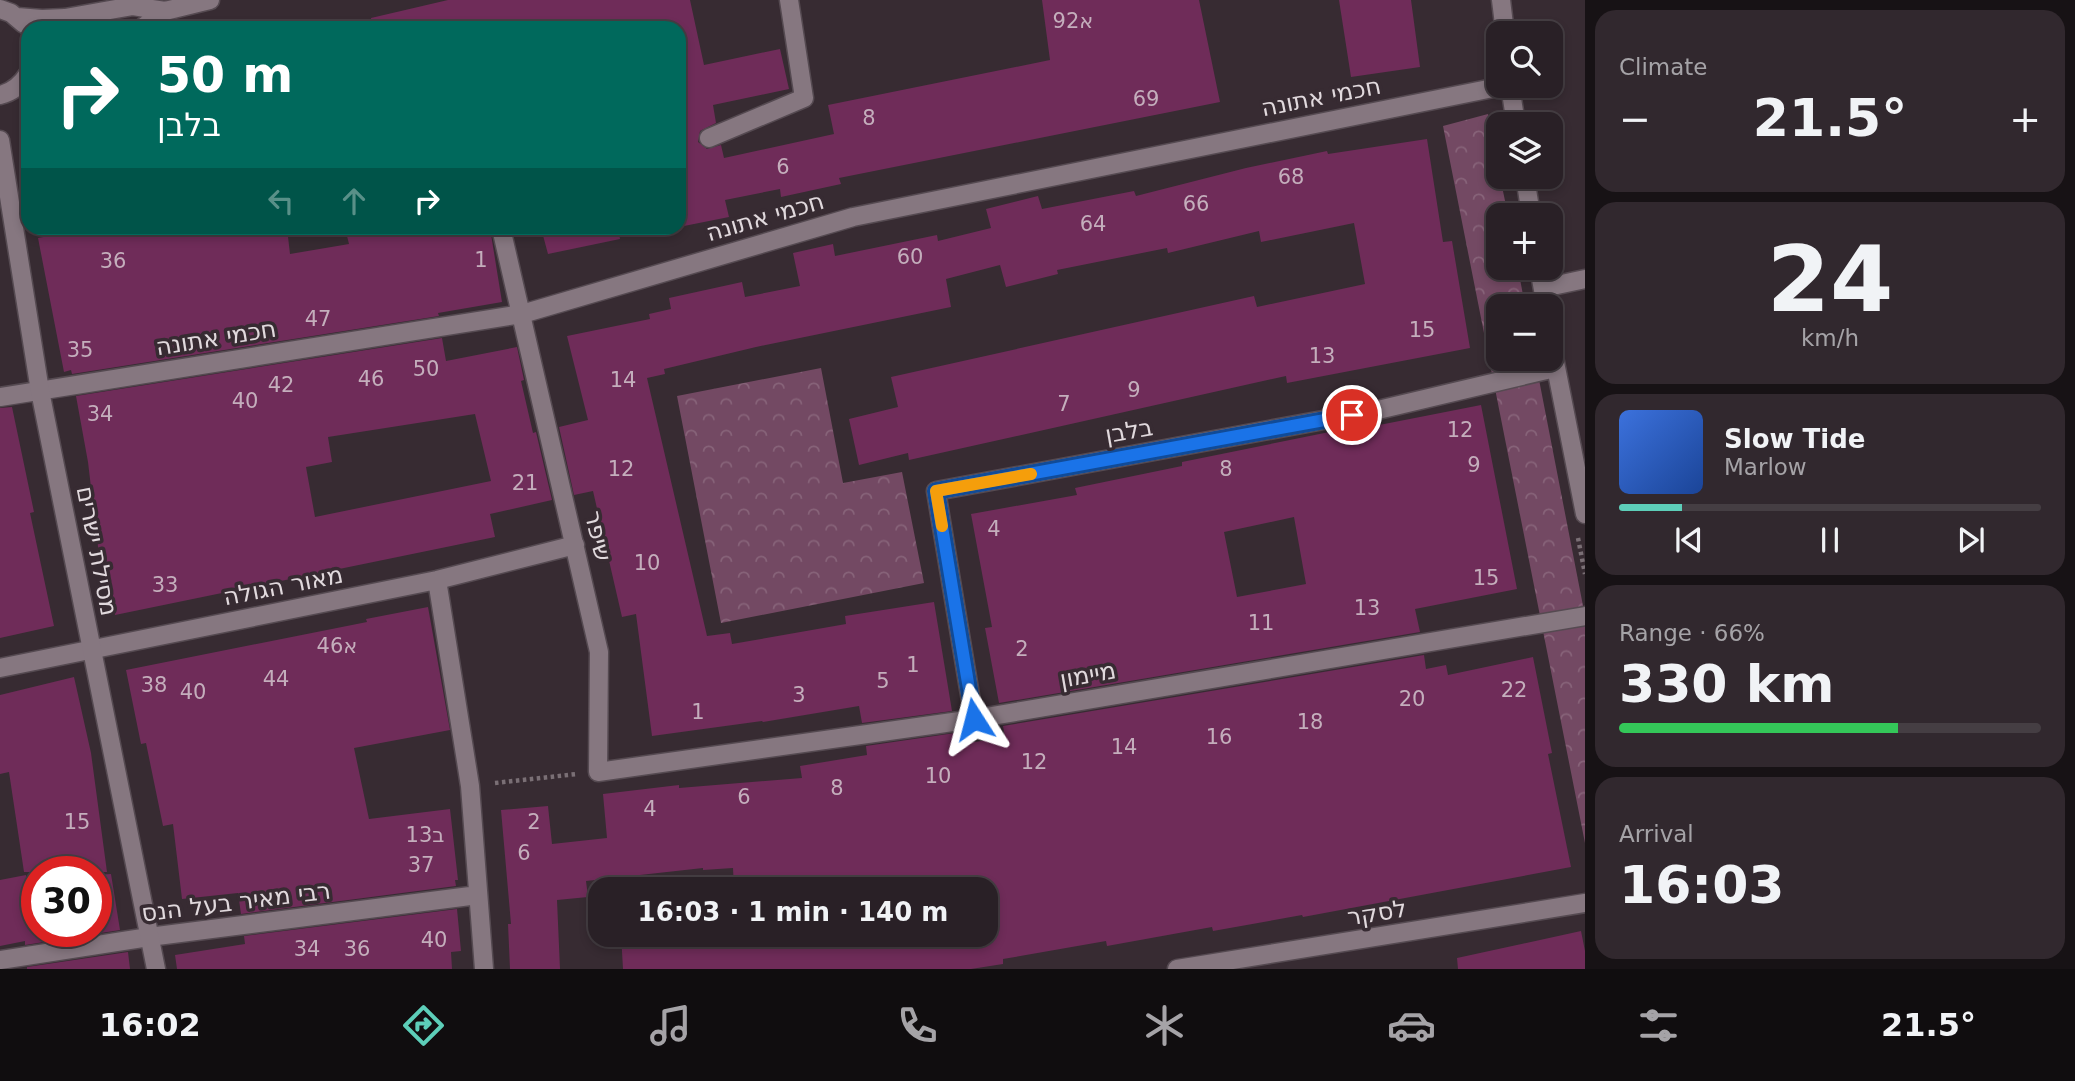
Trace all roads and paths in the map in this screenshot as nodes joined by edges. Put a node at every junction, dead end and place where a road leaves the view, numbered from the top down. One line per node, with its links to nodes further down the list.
1 (211, 0): 5 (street)
2 (789, 0): 13 (street)
3 (1502, 0): 8 (street)
4 (0, 9): 9 (street)
5 (165, 11): 6 (street); 7 (street)
6 (32, 21)
7 (151, 21)
8 (1504, 21)
9 (21, 22)
10 (21, 84): 12 (street)
11 (1486, 89): 20 (street, חכמי אתונה)
12 (0, 95)
13 (709, 138)
14 (0, 140): 23 (street, מסילת ישרים)
15 (503, 235): 20 (street, שיפר)
16 (1585, 279): 18 (street)
17 (1541, 280): 18 (street)
18 (1543, 288): 19 (street)
19 (1544, 294)
20 (522, 314): 23 (street, חכמי אתונה); 26 (street, שיפר)
21 (1542, 371): 31 (street, בלבן)
22 (1556, 371): 25 (street)
23 (40, 391): 24 (street, חכמי אתונה); 29 (street, מסילת ישרים)
24 (0, 397)
25 (1585, 511)
26 (575, 545): 27 (street, מאור הגולה); 32 (street, שיפר)
27 (437, 580): 29 (street, מאור הגולה); 33 (street)
28 (1585, 616): 31 (street, מיימון)
29 (92, 649): 30 (street, מאור הגולה); 36 (street, מסילת ישרים)
30 (0, 668)
31 (974, 719): 32 (street, מיימון)
32 (598, 772): 33 (path)
33 (470, 786): 34 (street)
34 (478, 895): 36 (street, רבי מאיר בעל הנס); 39 (street)
35 (1585, 903): 40 (street, לסקר)
36 (149, 937): 37 (street, רבי מאיר בעל הנס); 38 (street, מסילת ישרים)
37 (0, 960)
38 (156, 969)
39 (484, 969)
40 (1177, 969)

